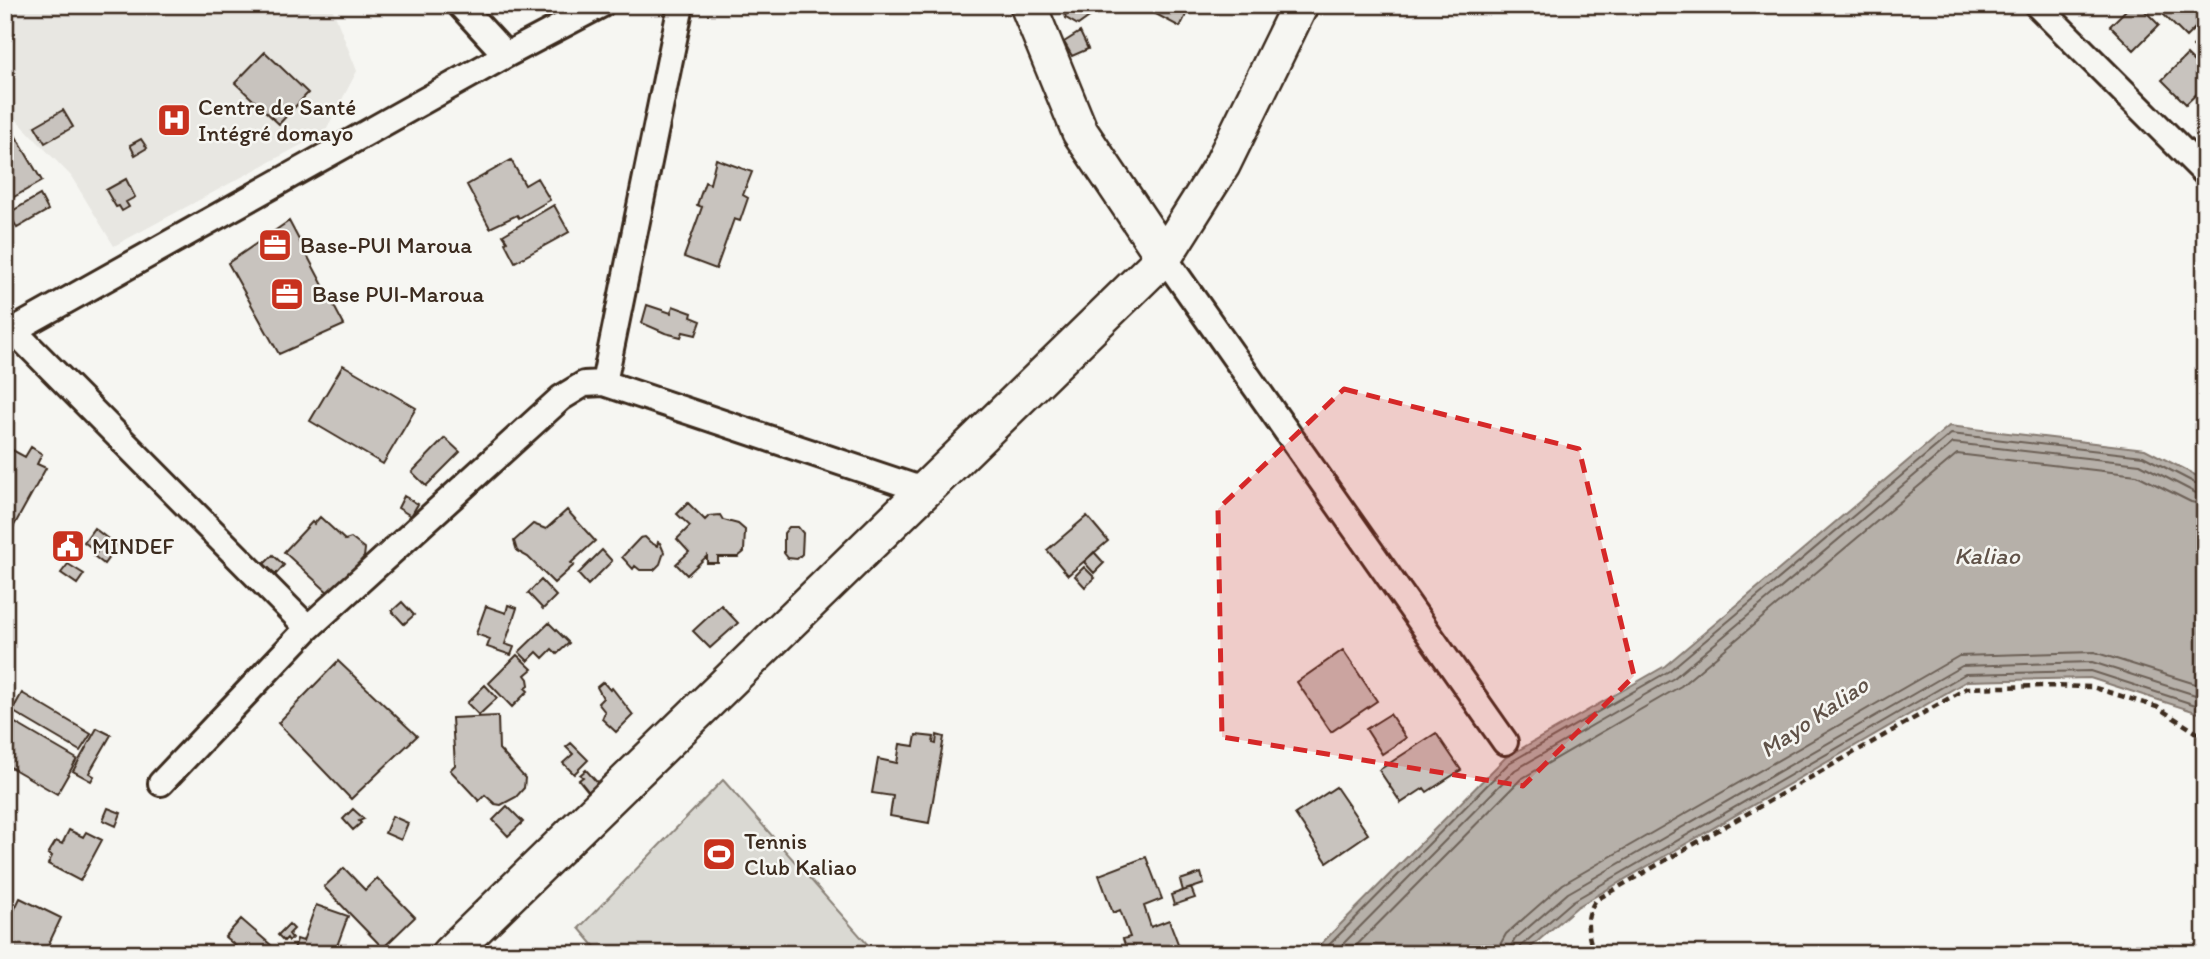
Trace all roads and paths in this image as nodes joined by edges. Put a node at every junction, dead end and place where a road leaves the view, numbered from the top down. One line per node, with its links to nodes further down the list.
1 (460, 5): 7 (street)
2 (601, 5): 7 (street)
3 (681, 5): 11 (street)
4 (1028, 5): 9 (street)
5 (1300, 5): 9 (street)
6 (2037, 5): 8 (street)
7 (506, 55): 10 (street)
8 (2205, 173)
9 (1164, 257): 12 (street); 15 (street)
10 (9, 332): 13 (street)
11 (604, 383): 12 (street); 13 (street)
12 (926, 491): 17 (street)
13 (308, 628): 16 (street)
14 (2205, 738): 18 (path)
15 (1505, 742)
16 (161, 783)
17 (449, 954)
18 (1594, 954)

